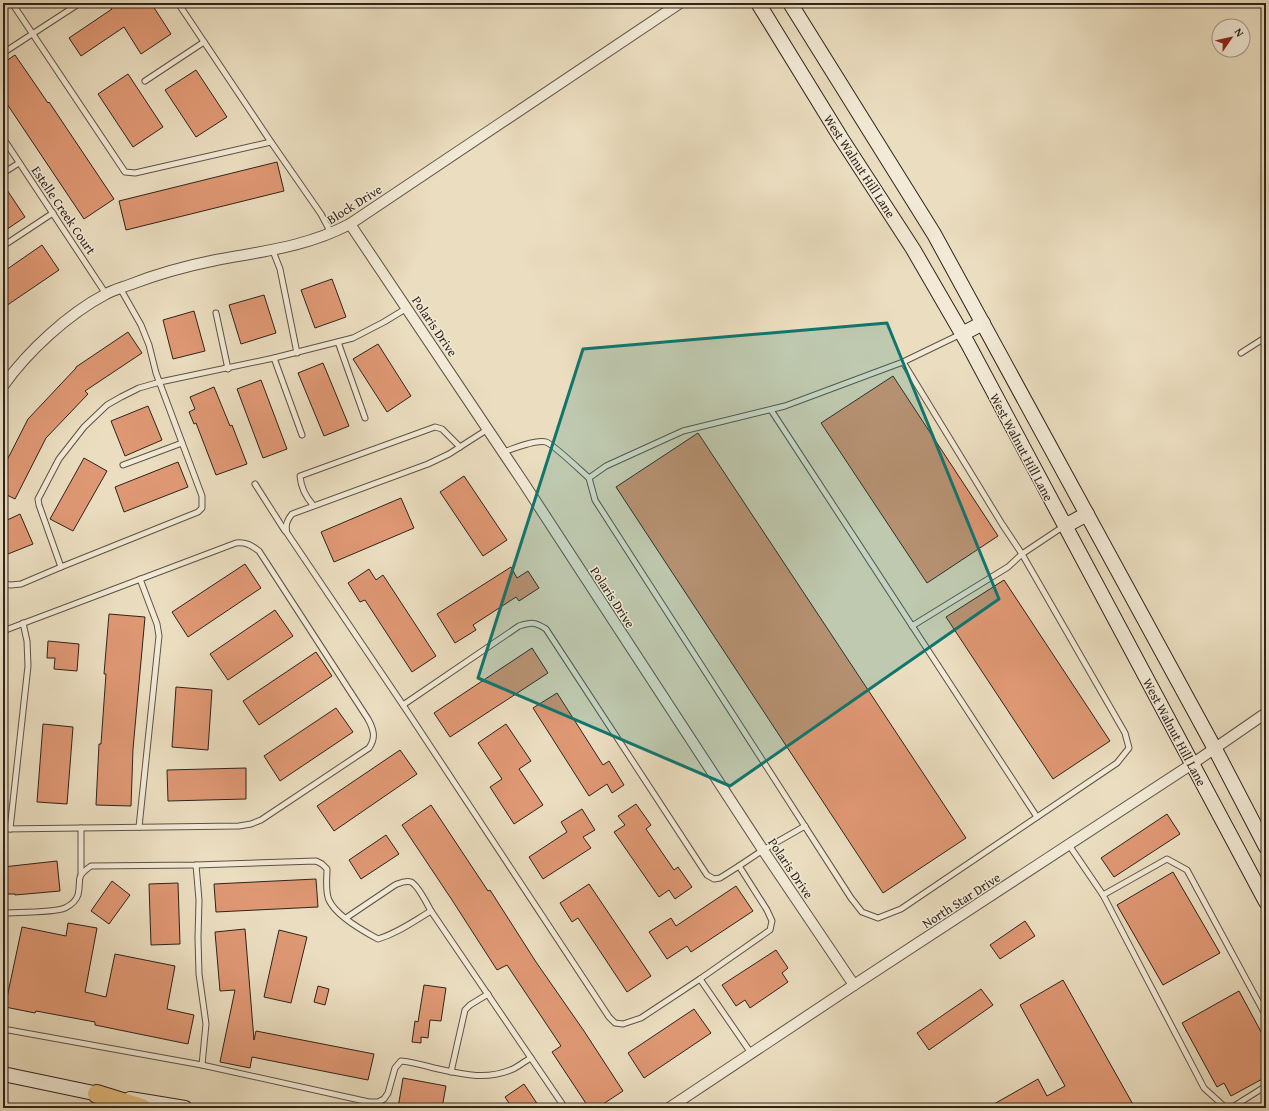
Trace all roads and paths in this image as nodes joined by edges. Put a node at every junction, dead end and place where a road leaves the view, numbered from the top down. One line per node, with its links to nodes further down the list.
1 (12, 3): 7 (lane)
2 (80, 3): 7 (lane)
3 (178, 3): 8 (lane)
4 (680, 3): 16 (street, Block Drive)
5 (758, 3): 25 (main road, West Walnut Hill Lane)
6 (790, 3): 24 (main road, West Walnut Hill Lane)
7 (32, 34): 9 (lane); 12 (lane)
8 (204, 42): 10 (lane); 12 (lane)
9 (3, 53)
10 (145, 81)
11 (3, 138): 13 (lane, Estelle Creek Court)
12 (271, 142): 17 (lane)
13 (19, 163): 14 (lane); 15 (lane, Estelle Creek Court)
14 (3, 173)
15 (53, 213): 18 (lane); 21 (lane, Estelle Creek Court)
16 (350, 224): 17 (street, Block Drive); 22 (street, Polaris Drive)
17 (331, 233): 19 (street, Block Drive)
18 (3, 246)
19 (273, 251): 20 (street, Block Drive); 28 (lane)
20 (120, 288): 21 (street, Block Drive); 33 (lane)
21 (106, 294): 34 (street, Block Drive)
22 (407, 308): 27 (lane); 37 (street, Polaris Drive)
23 (216, 313): 32 (lane)
24 (983, 323): 25 (main road); 46 (main road, West Walnut Hill Lane)
25 (962, 334): 31 (lane); 47 (main road, West Walnut Hill Lane)
26 (1266, 337): 29 (lane)
27 (338, 342): 28 (lane); 36 (lane)
28 (297, 353): 30 (lane)
29 (1241, 353)
30 (274, 358): 32 (lane); 38 (lane)
31 (903, 362): 35 (lane); 49 (lane)
32 (228, 369): 33 (lane)
33 (160, 382): 39 (lane); 50 (lane)
34 (3, 386)
35 (771, 410): 43 (lane); 54 (lane)
36 (365, 418)
37 (488, 430): 40 (lane); 41 (street, Polaris Drive)
38 (302, 435)
39 (182, 443): 42 (lane); 50 (lane)
40 (460, 447): 45 (lane); 45 (lane)
41 (503, 452): 43 (lane); 68 (street, Polaris Drive)
42 (123, 465)
43 (589, 478): 61 (lane)
44 (255, 484): 48 (lane)
45 (313, 505): 48 (lane)
46 (1087, 514): 47 (main road); 58 (main road, West Walnut Hill Lane)
47 (1065, 526): 49 (lane); 59 (main road, West Walnut Hill Lane)
48 (287, 533): 56 (lane)
49 (1022, 554): 54 (lane); 60 (lane)
50 (61, 567): 52 (lane)
51 (140, 579): 53 (lane); 62 (lane); 62 (lane)
52 (3, 584)
53 (23, 623): 55 (lane); 65 (lane)
54 (912, 626): 60 (lane)
55 (3, 631)
56 (403, 705): 70 (lane); 77 (lane)
57 (1266, 713): 58 (street, North Star Drive)
58 (1215, 748): 59 (street, North Star Drive); 67 (main road, West Walnut Hill Lane)
59 (1192, 764): 66 (street, North Star Drive); 73 (main road, West Walnut Hill Lane)
60 (1037, 817): 61 (lane)
61 (805, 826): 68 (lane)
62 (140, 827): 63 (lane)
63 (81, 828): 65 (lane); 71 (lane)
64 (3, 829): 65 (lane)
65 (10, 829)
66 (1069, 845): 72 (lane); 78 (street, North Star Drive)
67 (1266, 847)
68 (763, 850): 70 (lane); 78 (street, Polaris Drive)
69 (196, 866): 71 (lane); 76 (lane); 84 (lane)
70 (739, 866): 77 (lane)
71 (81, 873): 75 (lane)
72 (1103, 894): 80 (lane); 93 (lane)
73 (1266, 902)
74 (431, 911): 76 (lane); 76 (lane); 79 (lane)
75 (3, 912)
76 (346, 918)
77 (700, 979): 82 (lane)
78 (854, 985): 82 (street, North Star Drive)
79 (488, 994): 83 (lane); 85 (lane)
80 (1266, 1016)
81 (3, 1029): 84 (lane)
82 (751, 1053): 92 (street, North Star Drive)
83 (531, 1058): 85 (lane); 91 (lane)
84 (202, 1065): 85 (lane)
85 (451, 1072)
86 (3, 1074): 88 (main road)
87 (1266, 1086): 94 (lane)
88 (97, 1094): 89 (highway); 90 (main road)
89 (142, 1108)
90 (185, 1108)
91 (565, 1108)
92 (669, 1108)
93 (1226, 1108)
94 (1232, 1108)

